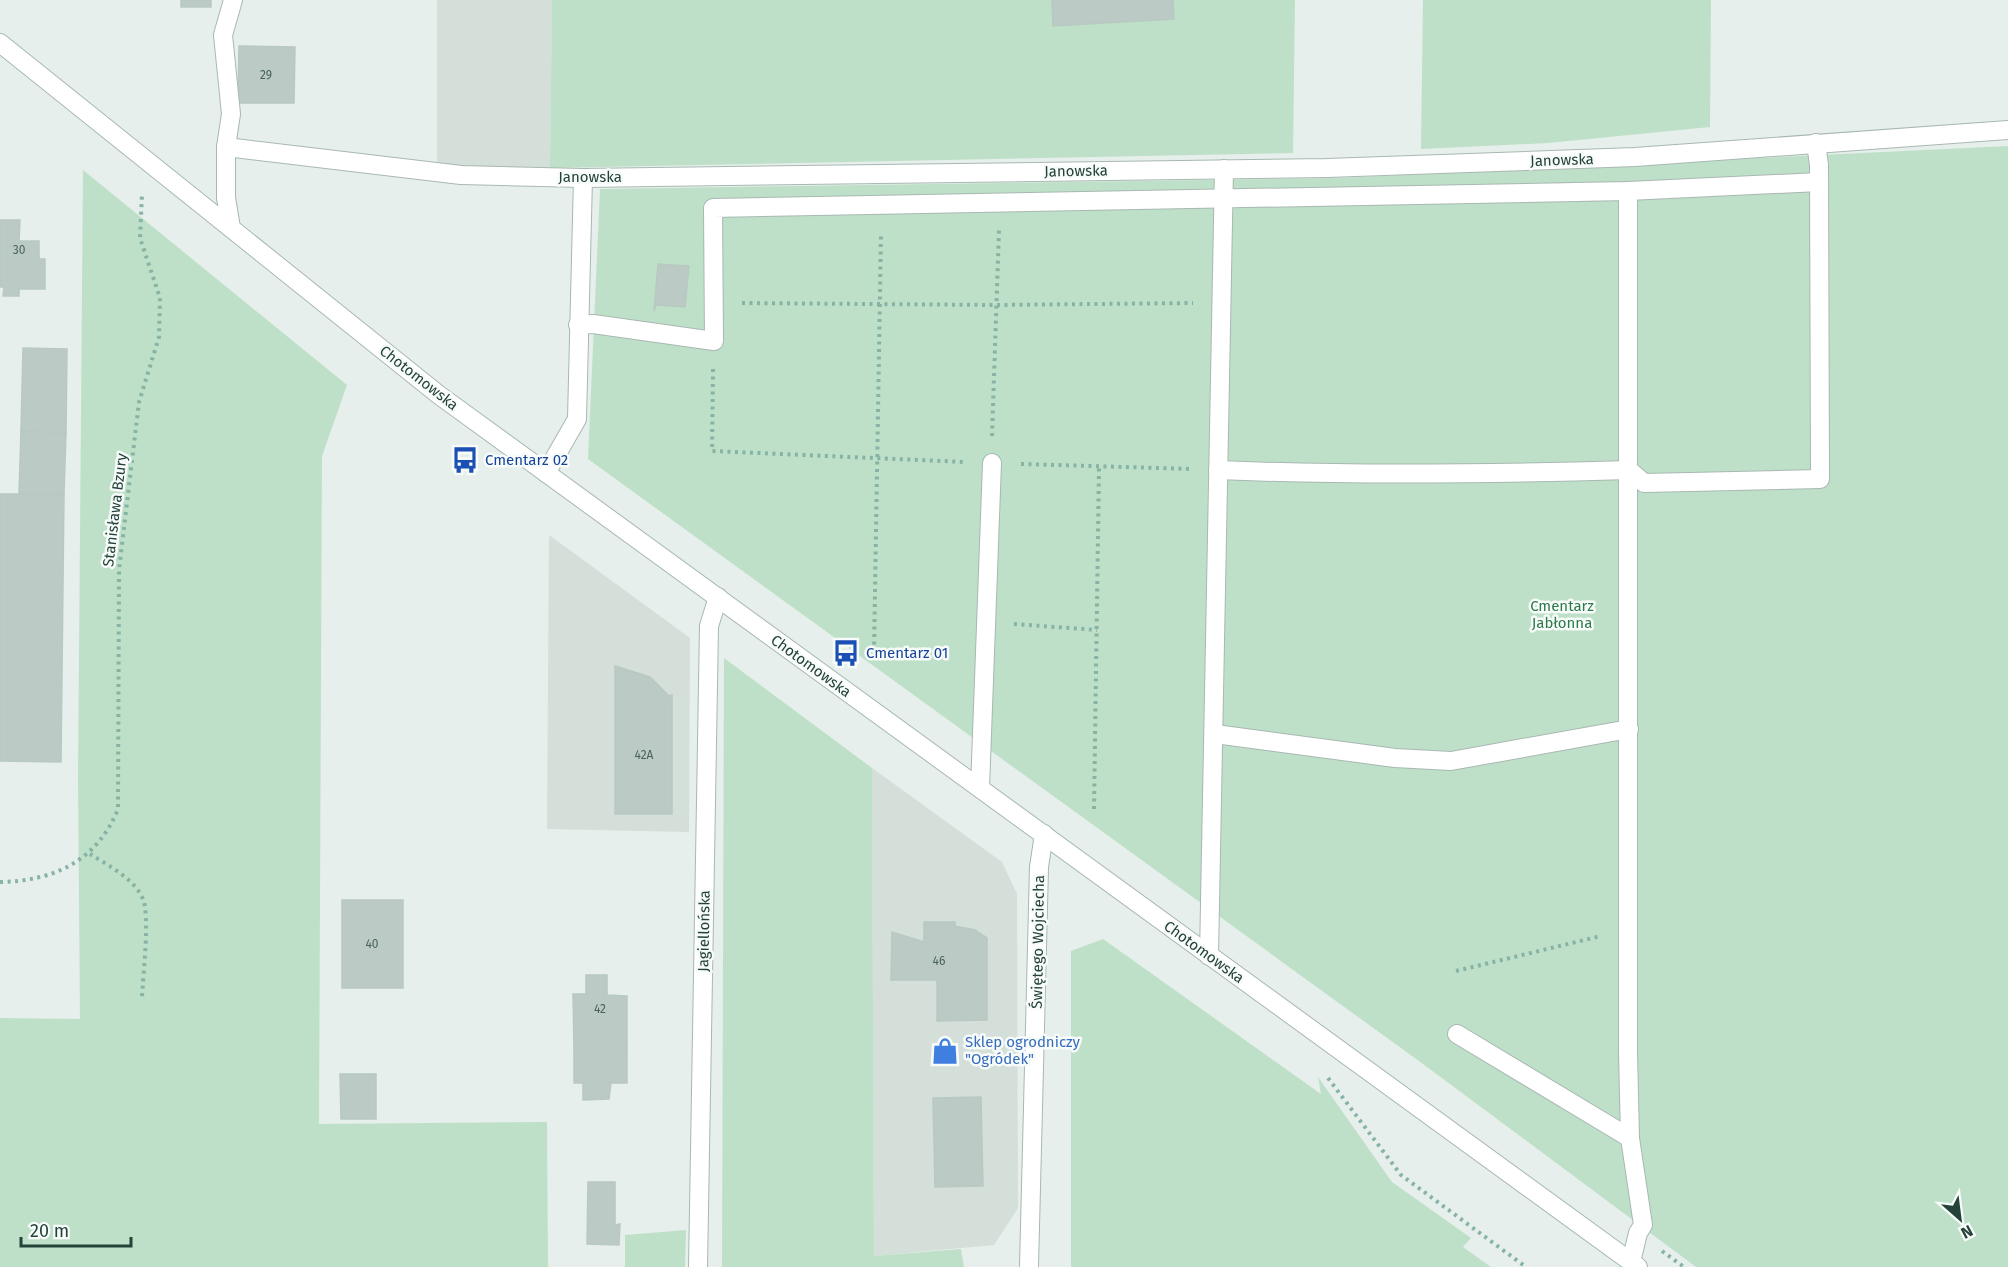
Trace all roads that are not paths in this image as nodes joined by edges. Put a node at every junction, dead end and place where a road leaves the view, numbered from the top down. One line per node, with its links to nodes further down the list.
1 (232, 0): 5 (street)
2 (0, 43): 11 (street, Chotomowska)
3 (2008, 130): 4 (street, Janowska)
4 (1816, 143): 6 (street, Janowska); 8 (street)
5 (226, 147): 7 (street, Janowska); 11 (street)
6 (1224, 169): 7 (street, Janowska); 10 (street)
7 (583, 178): 12 (street)
8 (1819, 182): 9 (street); 15 (street)
9 (1628, 191): 10 (street); 15 (street)
10 (1225, 199): 12 (street); 14 (street)
11 (231, 228): 16 (street, Chotomowska)
12 (578, 325): 16 (street)
13 (992, 463): 20 (street)
14 (1218, 470): 15 (street); 19 (street)
15 (1629, 470): 18 (street)
16 (546, 473): 17 (street, Chotomowska)
17 (718, 597): 20 (street, Chotomowska); 26 (street, Jagiellońska)
18 (1629, 729): 19 (street); 24 (street)
19 (1215, 734): 22 (street)
20 (980, 788): 21 (street, Chotomowska)
21 (1044, 834): 22 (street, Chotomowska); 27 (street, Świętego Wojciecha)
22 (1209, 956): 25 (street, Chotomowska)
23 (1457, 1034): 24 (street)
24 (1630, 1138): 25 (street)
25 (1634, 1265)
26 (698, 1267)
27 (1029, 1267)

